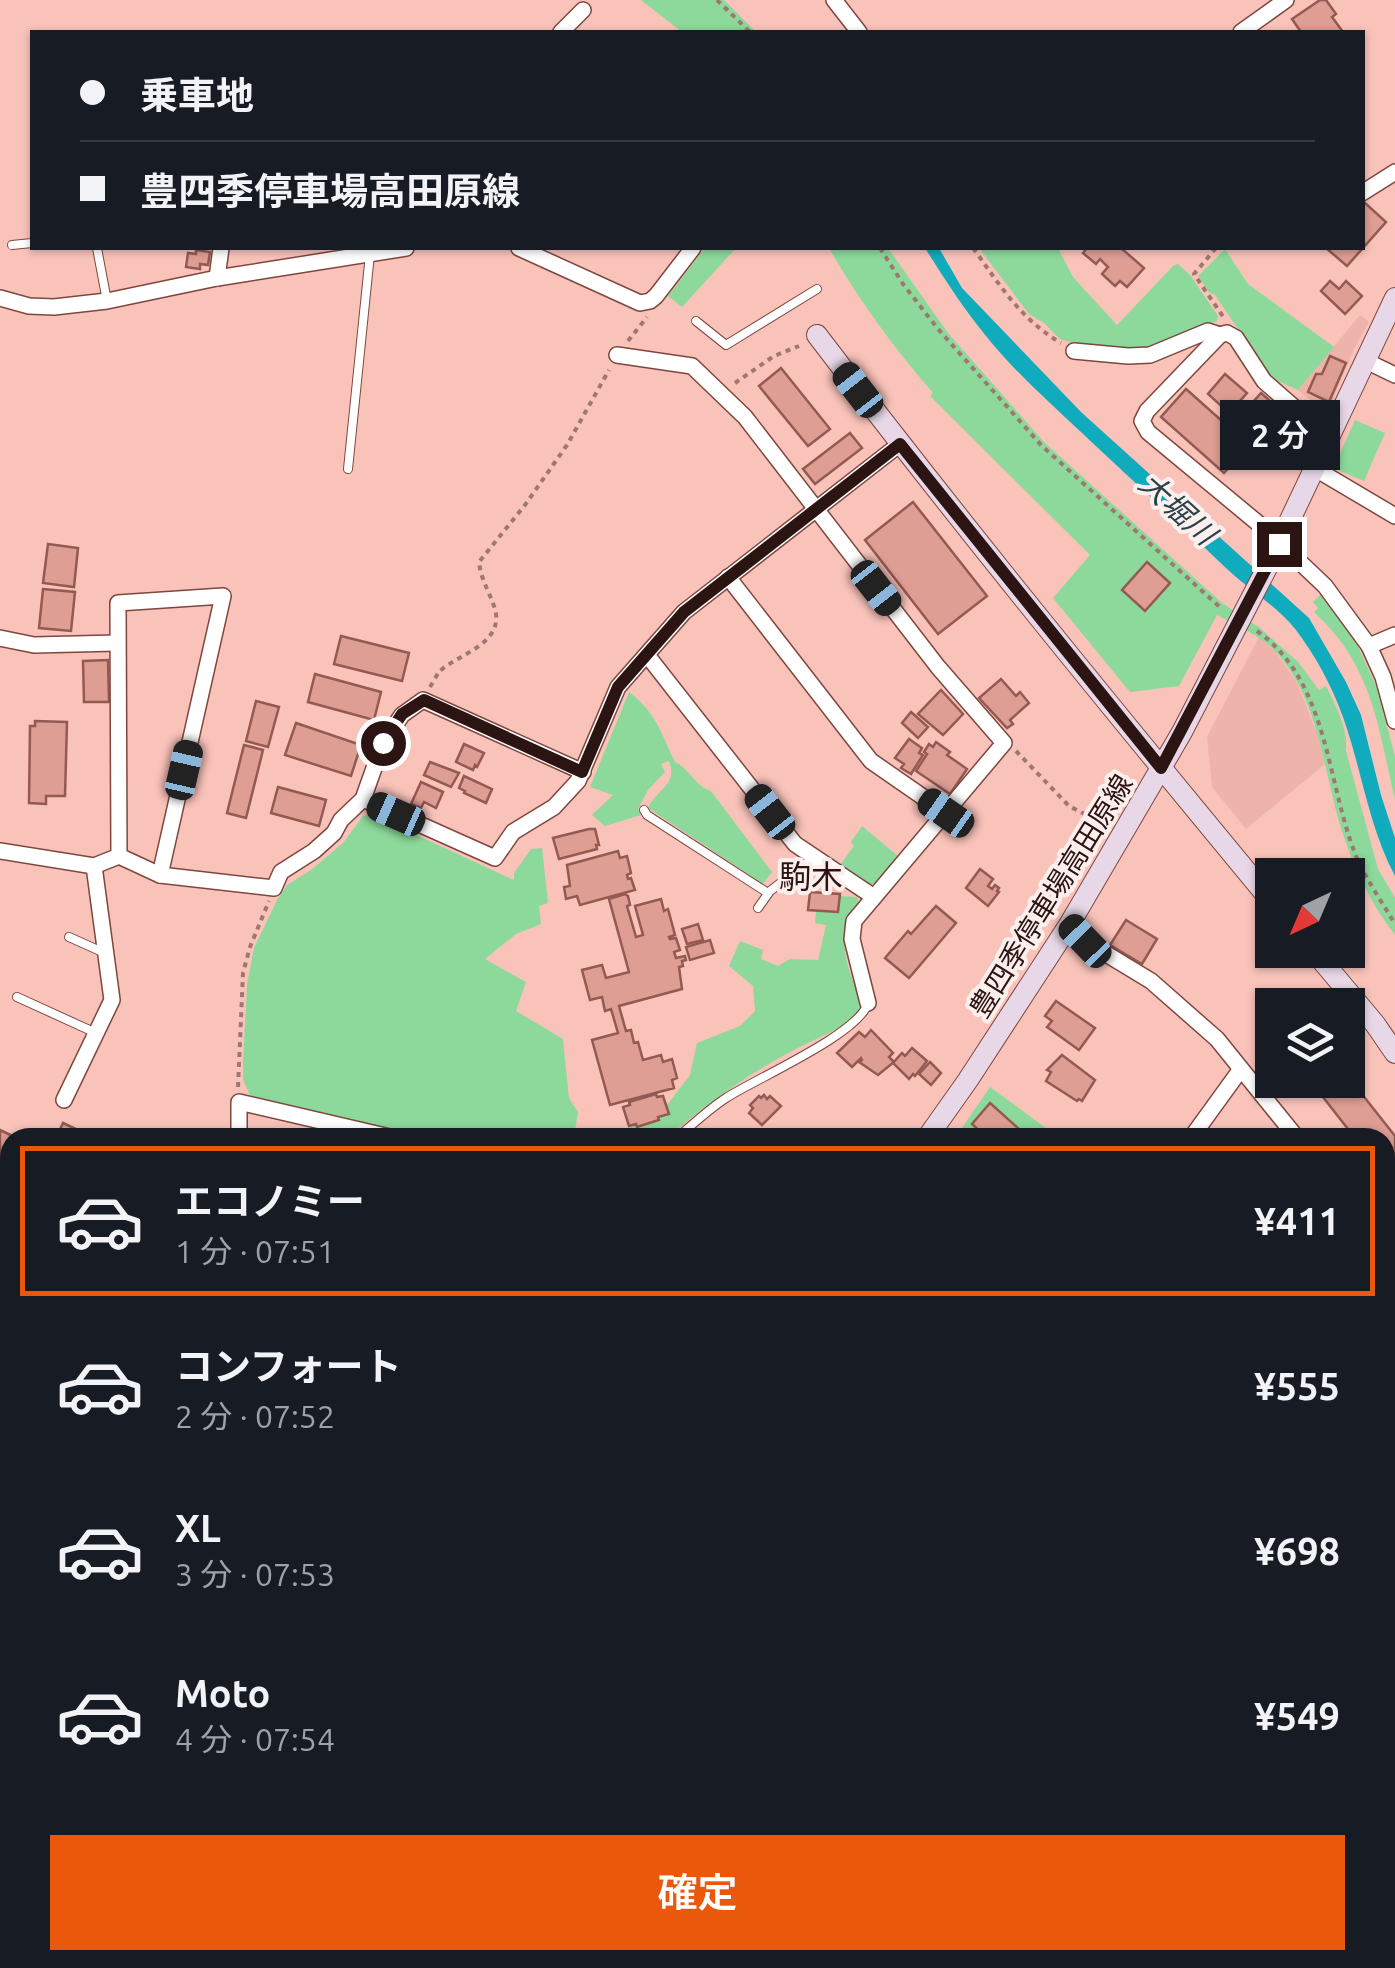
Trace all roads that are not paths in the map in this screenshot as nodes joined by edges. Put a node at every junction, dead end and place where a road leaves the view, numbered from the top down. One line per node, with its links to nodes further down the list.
1 (834, 0): 5 (street)
2 (1286, 0): 6 (street)
3 (583, 10): 4 (street)
4 (563, 30)
5 (857, 30)
6 (1244, 30)
7 (1395, 172): 8 (street)
8 (1365, 191)
9 (30, 243): 10 (lane)
10 (12, 245)
11 (96, 250): 21 (lane)
12 (221, 250): 17 (street)
13 (394, 250): 16 (street)
14 (523, 250): 15 (street)
15 (690, 250)
16 (370, 254): 17 (street); 32 (lane)
17 (217, 278): 21 (street)
18 (817, 288): 22 (lane)
19 (0, 298): 21 (street)
20 (1395, 298): 27 (main road, 豊四季停車場高田原線)
21 (107, 301)
22 (696, 321)
23 (1223, 334): 25 (street); 29 (street); 35 (street)
24 (808, 341): 30 (main road)
25 (1074, 351)
26 (617, 355): 33 (street)
27 (1366, 361): 28 (street); 29 (main road, 豊四季停車場高田原線)
28 (1395, 375)
29 (1329, 438): 31 (main road, 豊四季停車場高田原線)
30 (900, 444): 33 (street); 43 (main road)
31 (1314, 468): 34 (street); 35 (main road, 豊四季停車場高田原線)
32 (348, 469)
33 (814, 510): 36 (street); 47 (street)
34 (1395, 516)
35 (1276, 551): 40 (street); 43 (main road, 豊四季停車場高田原線)
36 (728, 578): 41 (street); 47 (street)
37 (1395, 635): 40 (street)
38 (0, 638): 39 (street)
39 (117, 643): 49 (street); 52 (street)
40 (1368, 646): 42 (street)
41 (646, 656): 44 (street); 50 (street)
42 (1395, 721)
43 (1161, 768): 53 (main road); 57 (main road, 豊四季停車場高田原線)
44 (582, 772): 45 (street); 45 (street)
45 (364, 799): 52 (street)
46 (644, 810): 54 (lane)
47 (946, 813): 55 (street)
48 (0, 850): 51 (street)
49 (119, 856): 51 (street); 52 (street)
50 (816, 857): 54 (lane); 55 (street)
51 (94, 866): 59 (street)
52 (160, 875)
53 (1255, 881)
54 (768, 893): 56 (lane)
55 (874, 897): 62 (street)
56 (758, 908)
57 (1069, 925): 65 (street); 70 (main road, 豊四季停車場高田原線)
58 (69, 937): 59 (lane)
59 (106, 954): 63 (street)
60 (1327, 968): 64 (main road)
61 (18, 997): 63 (lane)
62 (868, 1003): 69 (lane)
63 (96, 1033): 66 (street)
64 (1395, 1052)
65 (1241, 1069): 71 (street); 72 (street)
66 (64, 1100)
67 (239, 1128): 68 (street)
68 (322, 1128)
69 (689, 1128)
70 (934, 1128)
71 (1197, 1128)
72 (1289, 1128)

